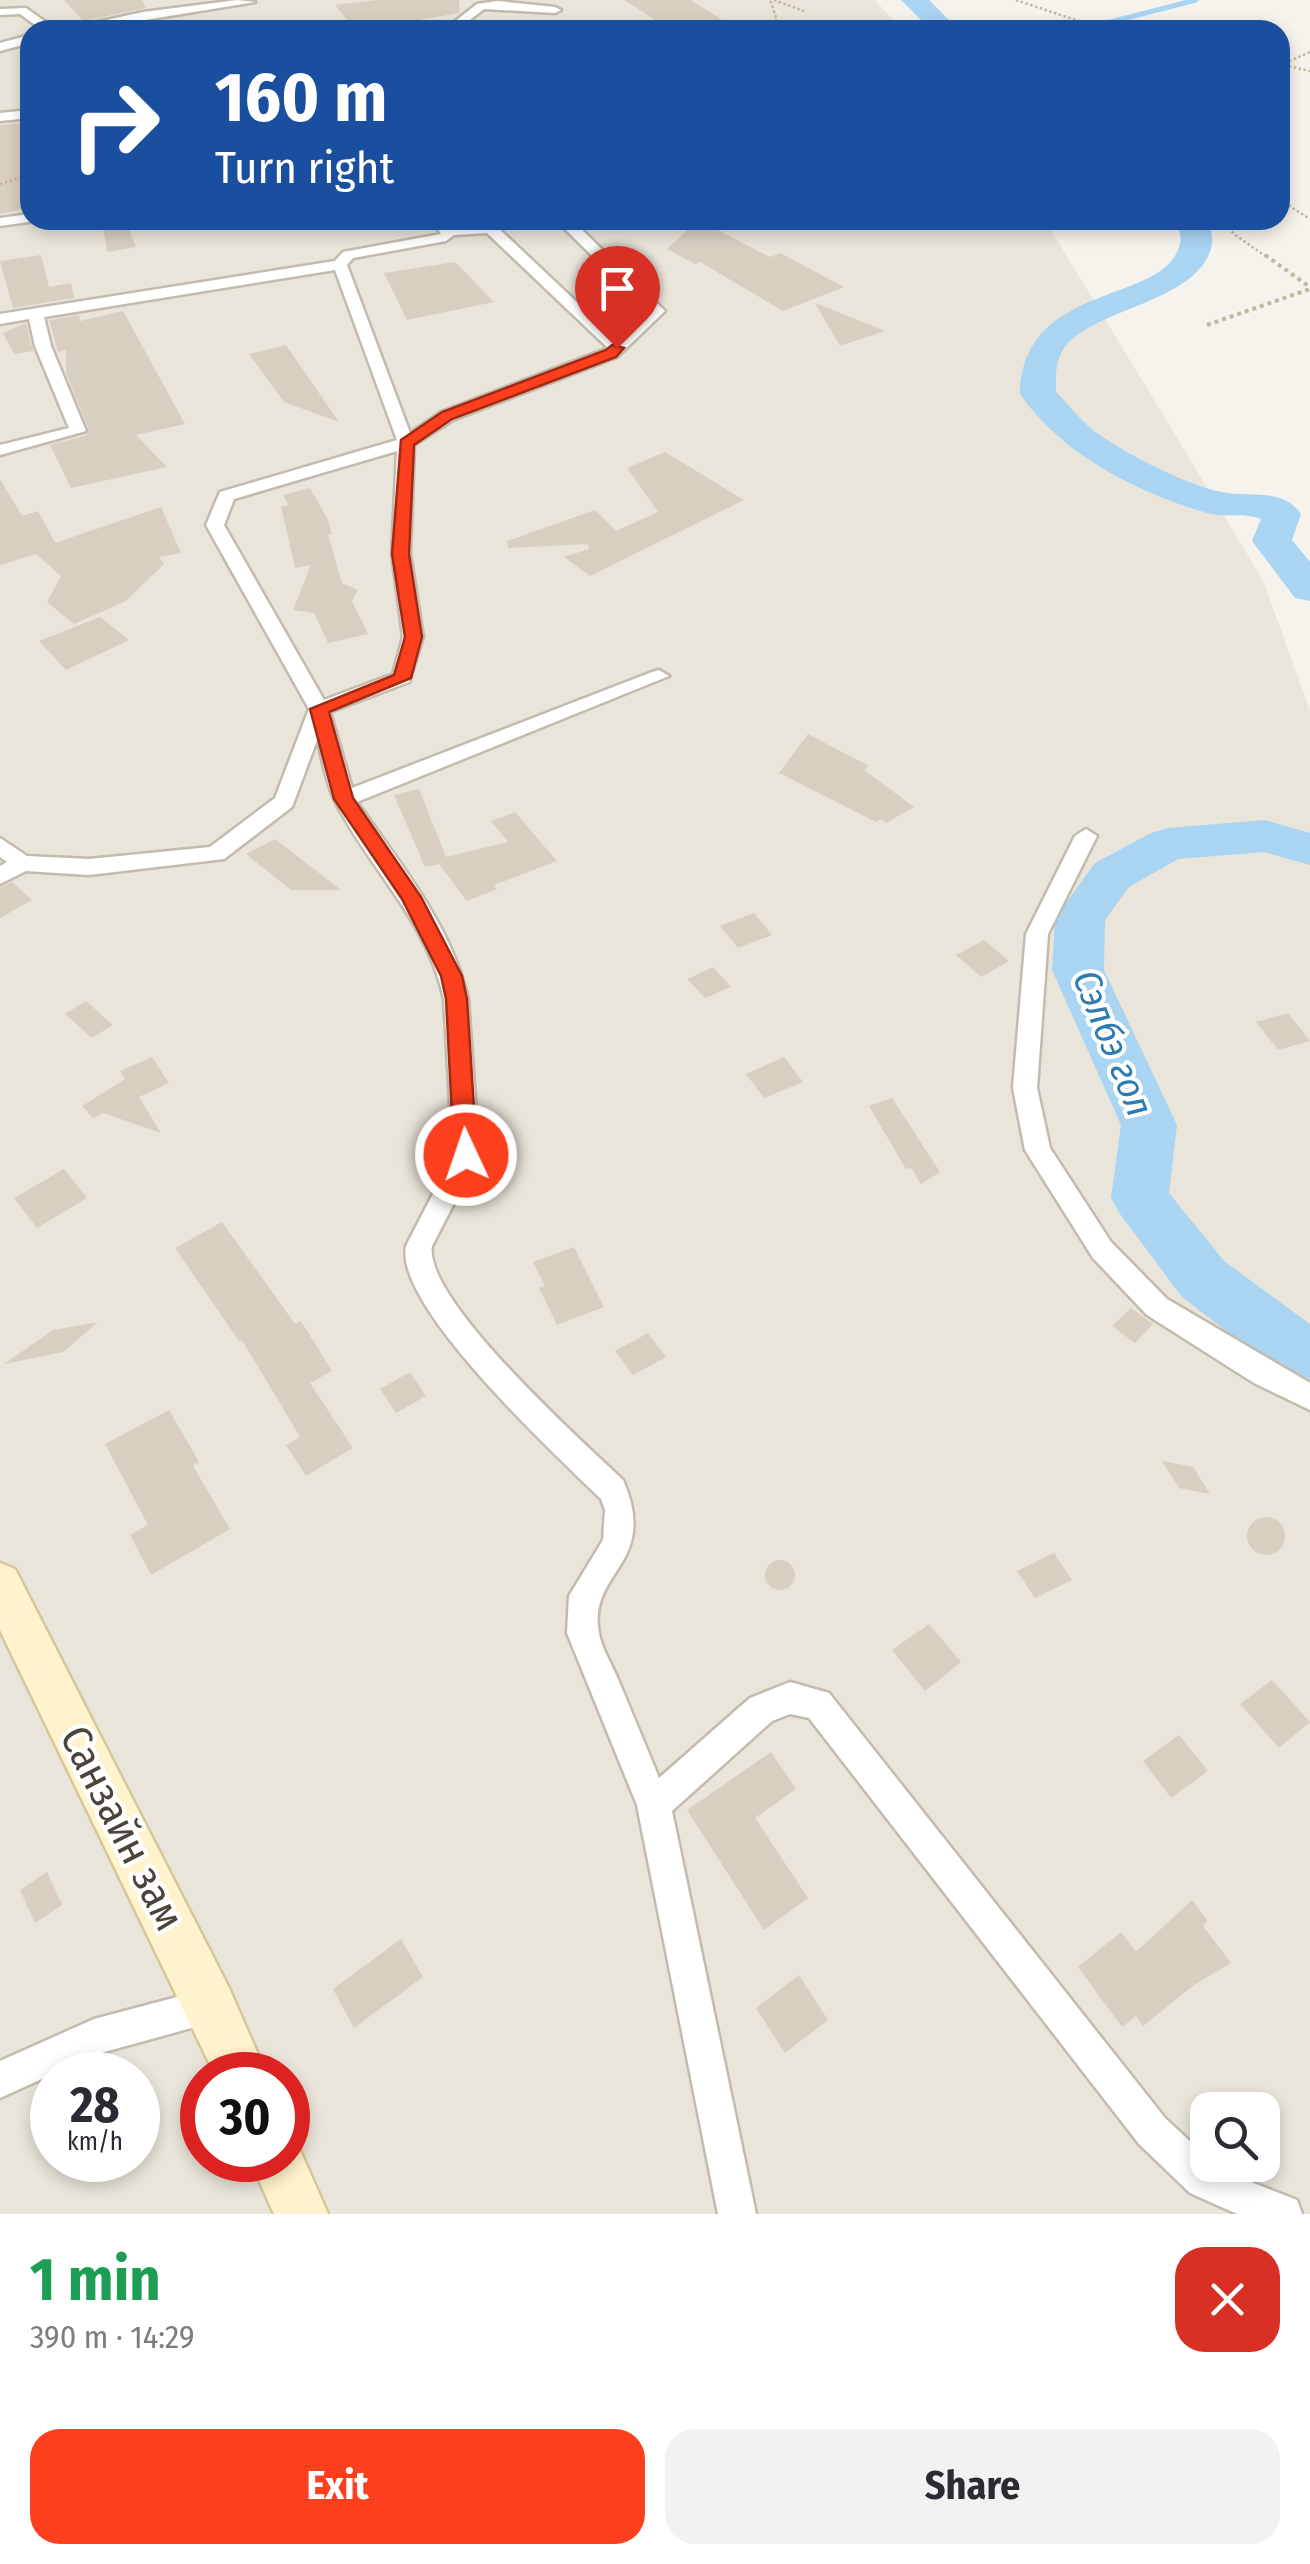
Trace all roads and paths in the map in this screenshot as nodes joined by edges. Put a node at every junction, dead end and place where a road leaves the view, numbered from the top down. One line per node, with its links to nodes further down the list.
1 (772, 0): 5 (path)
2 (1016, 0): 10 (path)
3 (250, 2): 8 (street)
4 (556, 10): 9 (street)
5 (804, 11)
6 (0, 12): 7 (street)
7 (36, 20)
8 (117, 20)
9 (463, 20)
10 (1076, 20)
11 (445, 230): 15 (street)
12 (491, 230): 20 (street)
13 (574, 230): 20 (street)
14 (1231, 230): 16 (path)
15 (340, 264): 17 (street); 21 (street)
16 (1310, 288): 19 (path)
17 (35, 313): 18 (street); 22 (street)
18 (0, 318)
19 (1206, 324)
20 (617, 348): 21 (street)
21 (406, 443): 24 (street); 24 (street)
22 (0, 450)
23 (659, 676): 25 (street)
24 (320, 709): 25 (street); 28 (street)
25 (344, 799): 32 (street)
26 (1086, 836): 30 (street)
27 (0, 845): 28 (street)
28 (22, 863): 29 (street)
29 (0, 876)
30 (1310, 1397)
31 (0, 1584): 33 (main road, Санзайн зам)
32 (654, 1804): 38 (street); 39 (street)
33 (210, 2006): 34 (main road, Санзайн зам); 35 (street)
34 (230, 2052)
35 (0, 2080)
36 (287, 2182): 37 (main road)
37 (301, 2214)
38 (736, 2214)
39 (1283, 2214)

